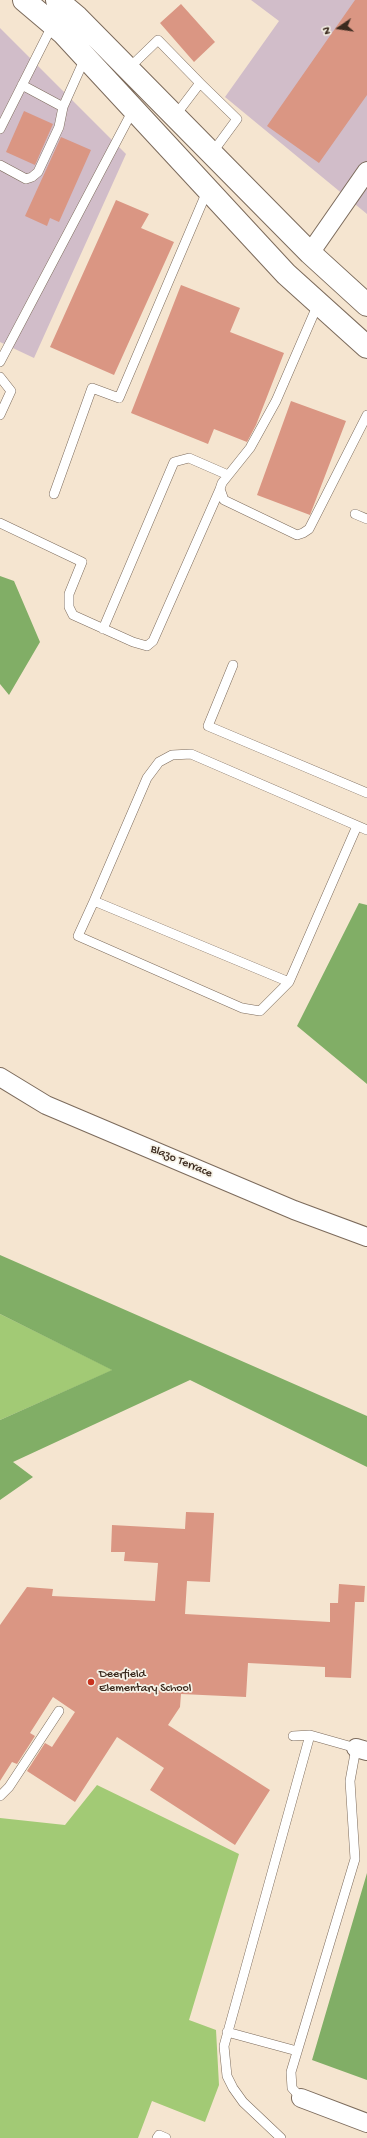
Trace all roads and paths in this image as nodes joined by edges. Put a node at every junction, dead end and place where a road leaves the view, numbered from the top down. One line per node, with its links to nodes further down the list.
1 (24, 0): 3 (highway)
2 (58, 0): 5 (highway)
3 (53, 24): 4 (highway); 7 (lane)
4 (86, 58): 8 (lane); 9 (highway)
5 (128, 69): 6 (lane); 10 (highway)
6 (200, 83): 10 (lane); 12 (lane)
7 (22, 85): 8 (lane); 11 (lane)
8 (63, 108): 13 (lane)
9 (134, 110): 15 (highway); 20 (lane)
10 (175, 116): 12 (highway)
11 (0, 129)
12 (212, 153): 16 (highway)
13 (0, 165)
14 (367, 171): 16 (street)
15 (208, 189): 17 (highway); 26 (lane)
16 (310, 253): 18 (highway)
17 (319, 303): 19 (highway); 24 (lane)
18 (367, 305)
19 (367, 347)
20 (0, 362)
21 (0, 377): 22 (lane)
22 (0, 415)
23 (367, 415): 25 (lane)
24 (228, 475): 25 (lane); 30 (lane)
25 (220, 489): 30 (lane)
26 (54, 494)
27 (356, 514): 28 (lane)
28 (367, 519)
29 (0, 522): 30 (lane)
30 (103, 628)
31 (233, 665): 32 (lane)
32 (367, 793)
33 (357, 826): 34 (lane); 35 (lane); 36 (lane)
34 (367, 830)
35 (94, 901): 36 (lane); 36 (lane)
36 (289, 982)
37 (0, 1077): 38 (street, Blazo Terrace)
38 (367, 1237)
39 (59, 1712): 43 (lane)
40 (310, 1735): 41 (lane); 42 (lane); 44 (lane)
41 (293, 1736)
42 (361, 1749): 45 (lane)
43 (0, 1796)
44 (227, 2032): 45 (lane); 50 (lane)
45 (297, 2051): 46 (lane)
46 (301, 2098): 47 (street)
47 (367, 2123)
48 (157, 2138): 49 (lane)
49 (166, 2138)
50 (281, 2138)

